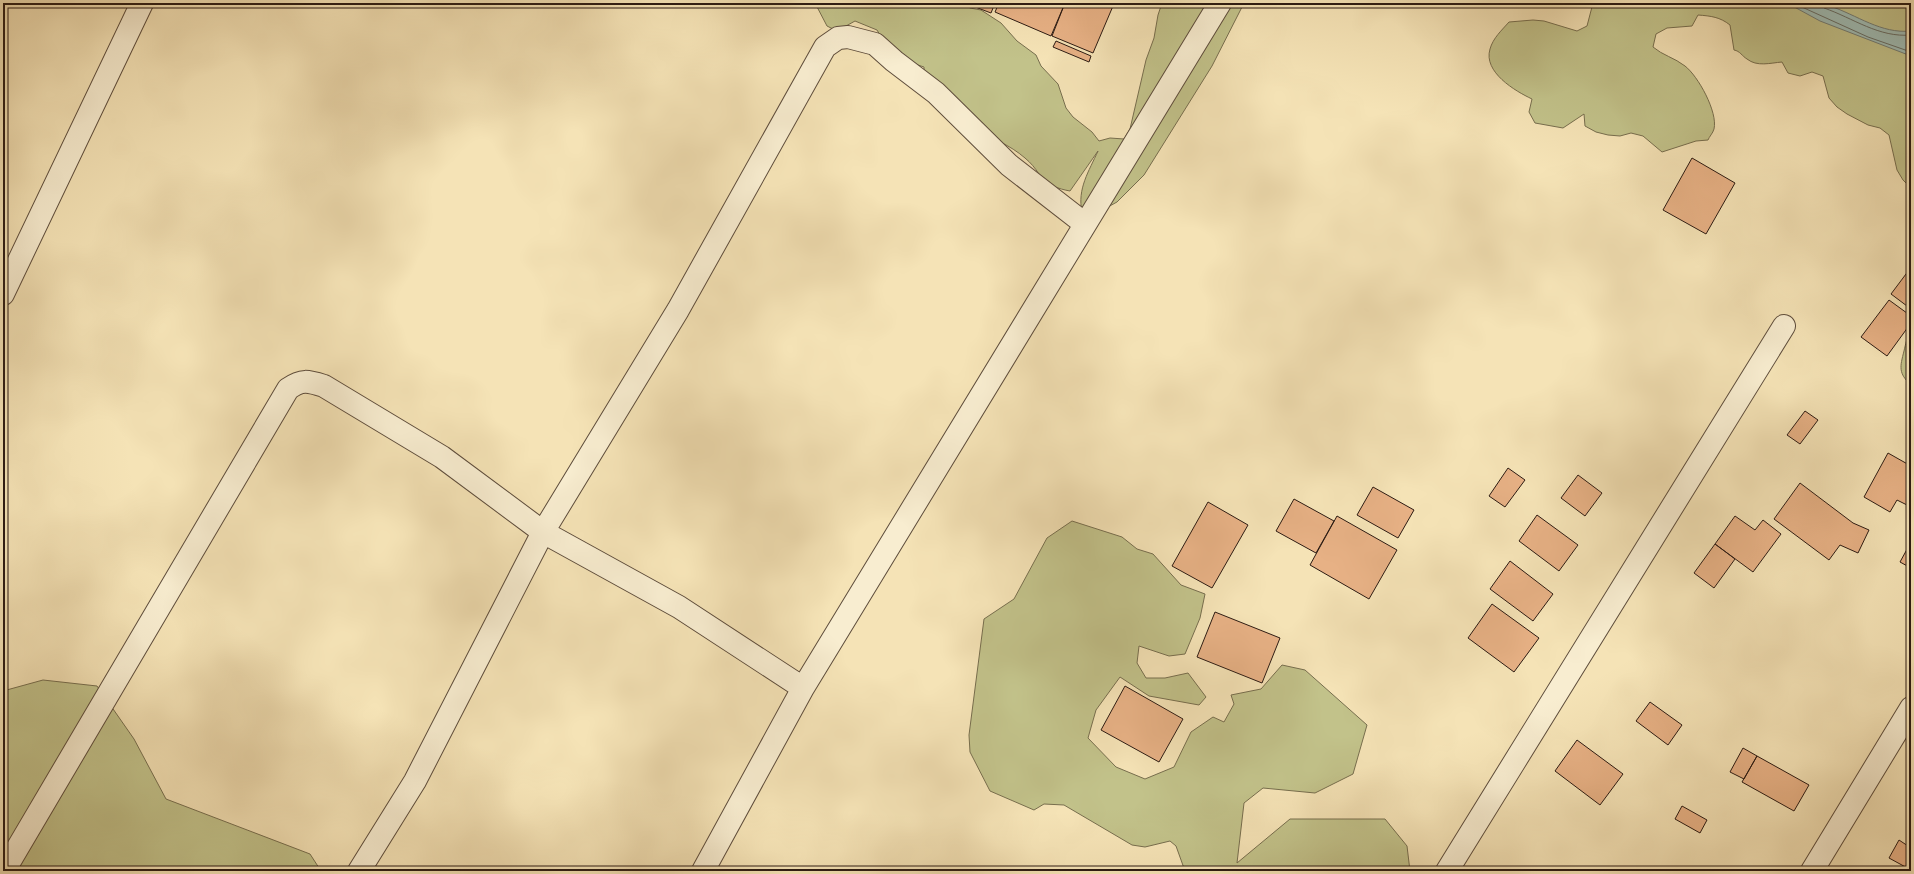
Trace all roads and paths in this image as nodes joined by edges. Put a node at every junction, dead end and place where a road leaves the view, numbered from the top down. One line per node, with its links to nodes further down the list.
1 (142, 3): 4 (street)
2 (1220, 3): 3 (street)
3 (1086, 224): 6 (street); 7 (street)
4 (3, 294)
5 (1784, 326): 12 (street)
6 (543, 532): 7 (street); 9 (street); 10 (street)
7 (803, 688): 11 (street)
8 (1911, 708): 13 (street)
9 (4, 871)
10 (359, 871)
11 (703, 871)
12 (1447, 871)
13 (1812, 871)

